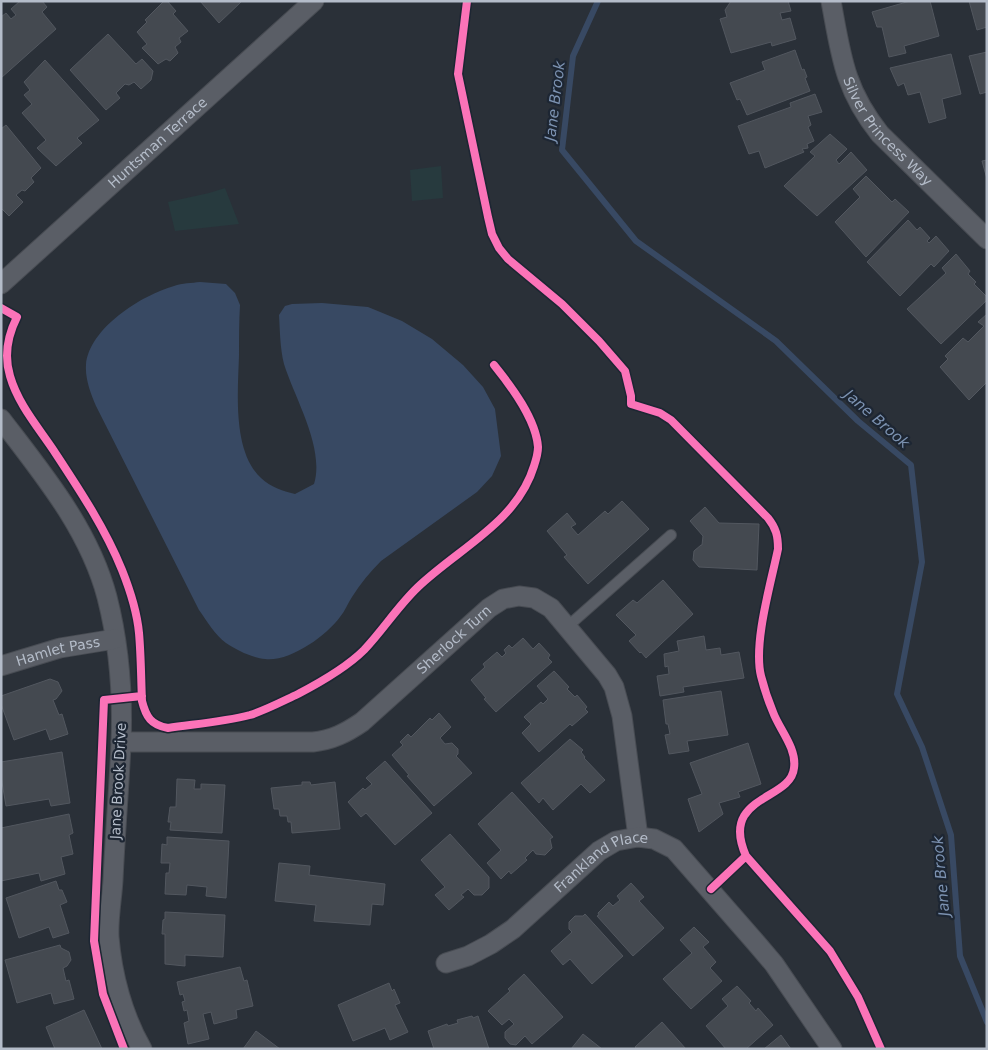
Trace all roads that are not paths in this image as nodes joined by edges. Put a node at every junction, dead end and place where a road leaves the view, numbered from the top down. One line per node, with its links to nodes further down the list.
1 (314, 1): 4 (street, Huntsman Terrace)
2 (831, 1): 3 (street, Silver Princess Way)
3 (987, 239)
4 (1, 284)
5 (1, 419): 8 (street, Jane Brook Drive)
6 (672, 535): 7 (lane)
7 (567, 627): 10 (street, Sherlock Turn); 11 (street, Sherlock Turn)
8 (115, 639): 9 (street, Hamlet Pass); 10 (street, Jane Brook Drive)
9 (1, 666)
10 (121, 742): 13 (street, Jane Brook Drive)
11 (638, 837): 12 (street, Frankland Place); 14 (street, Frankland Place)
12 (446, 963)
13 (142, 1049)
14 (832, 1049)

